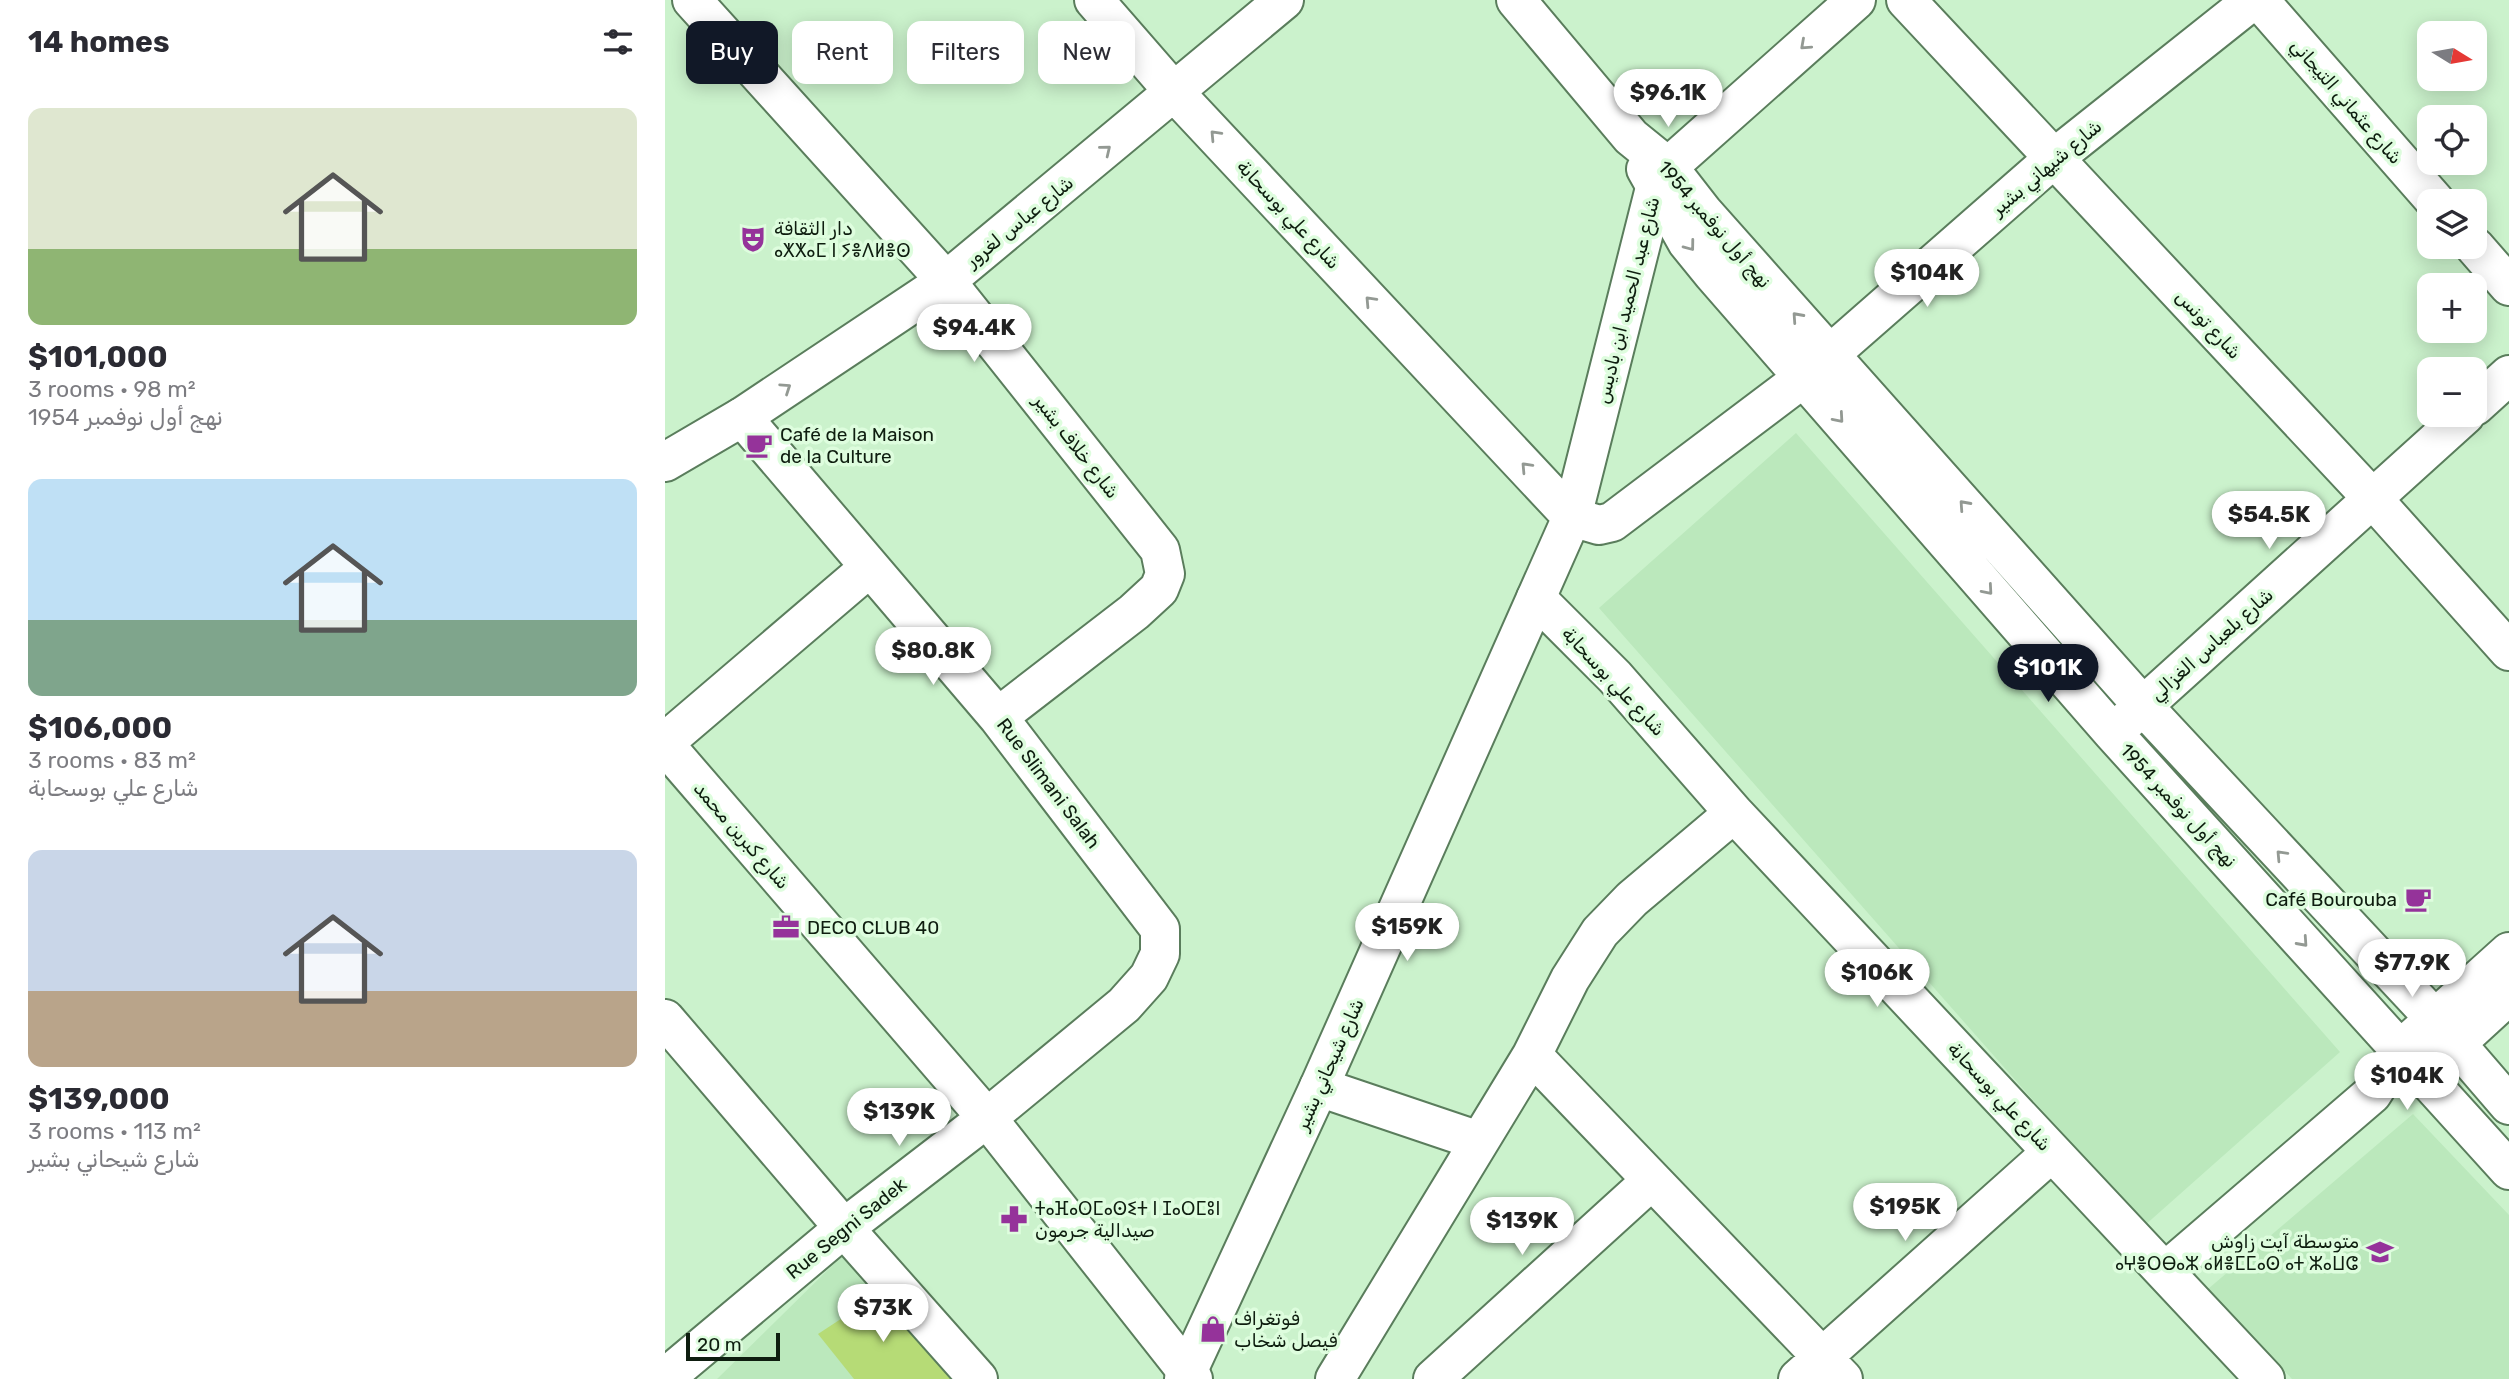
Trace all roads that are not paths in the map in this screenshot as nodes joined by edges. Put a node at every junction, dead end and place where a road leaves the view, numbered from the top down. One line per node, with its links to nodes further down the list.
1 (692, 0): 14 (street, شارع خلاف بشير)
2 (1094, 0): 9 (street, شارع علي بوسحابة)
3 (1284, 0): 9 (street, شارع عباس لغرور)
4 (1516, 0): 11 (street, نهج أول نوفمبر 1954)
5 (1856, 0): 11 (street, one-way to 11)
6 (1906, 0): 10 (street, شارع تونس)
7 (2253, 0): 10 (street, شارع شيهاني بشير)
8 (2259, 0): 12 (street, شارع عثماني التيجاني)
9 (1175, 93): 14 (street, شارع عباس لغرور, one-way to 9); 23 (street, شارع علي بوسحابة, one-way to 9)
10 (2053, 159): 16 (street, شارع شيهاني بشير); 22 (street, شارع تونس)
11 (1661, 177): 16 (street, نهج أول نوفمبر 1954); 23 (street, شارع عبد الحميد ابن باديس)
12 (2424, 189)
13 (2485, 259): 15 (street)
14 (946, 281): 19 (street, شارع عباس لغرور, one-way to 14); 28 (street, شارع خلاف بشير)
15 (2509, 286)
16 (1817, 366): 23 (street, شارع شيهاني بشير); 27 (street, نهج أول نوفمبر 1954, one-way to 16); 29 (street, نهج أول نوفمبر 1954, one-way to 29)
17 (2509, 376): 18 (street)
18 (2487, 395)
19 (742, 417): 21 (street, شارع عباس لغرور); 24 (street, Rue Slimani Salah)
20 (2452, 427): 22 (street, شارع بلعباس الغزالي)
21 (665, 462)
22 (2372, 498): 26 (street, شارع تونس); 27 (street, شارع بلعباس الغزالي)
23 (1572, 517): 25 (street, شارع شيحاني بشير)
24 (870, 567): 28 (street, Rue Slimani Salah); 30 (street)
25 (1536, 598): 33 (street, شارع علي بوسحابة); 41 (street, شارع شيحاني بشير)
26 (2509, 651)
27 (2143, 706): 29 (street, شارع بلعباس الغزالي); 31 (street, نهج أول نوفمبر 1954)
28 (998, 717): 34 (street, Rue Slimani Salah)
29 (2113, 733): 32 (street, نهج أول نوفمبر 1954)
30 (665, 743): 43 (street, شارع كبرين محمد)
31 (2201, 770): 32 (street); 38 (street, نهج أول نوفمبر 1954, one-way to 31)
32 (2172, 795): 40 (street, نهج أول نوفمبر 1954, one-way to 40)
33 (1734, 813): 39 (street); 45 (street, شارع علي بوسحابة)
34 (1160, 929): 43 (street, Rue Segni Sadek)
35 (2509, 952): 38 (street)
36 (2509, 995): 38 (street)
37 (665, 1019): 48 (street)
38 (2445, 1032): 40 (street); 42 (street, نهج أول نوفمبر 1954)
39 (1532, 1055): 44 (street); 47 (street)
40 (2411, 1063): 46 (street, نهج أول نوفمبر 1954); 49 (street)
41 (1319, 1087): 44 (street); 52 (street, شارع شيحاني بشير)
42 (2509, 1105)
43 (987, 1118): 48 (street, Rue Segni Sadek); 52 (street, شارع كبرين محمد)
44 (1479, 1141): 55 (street)
45 (2052, 1152): 49 (street, شارع علي بوسحابة); 50 (street)
46 (2509, 1170)
47 (1652, 1180): 50 (street); 56 (street)
48 (843, 1228): 53 (street, Rue Segni Sadek); 54 (street)
49 (2166, 1271): 51 (street, شارع علي بوسحابة)
50 (1821, 1371)
51 (2252, 1375)
52 (1189, 1377)
53 (665, 1378)
54 (978, 1379)
55 (1335, 1379)
56 (1433, 1379)

